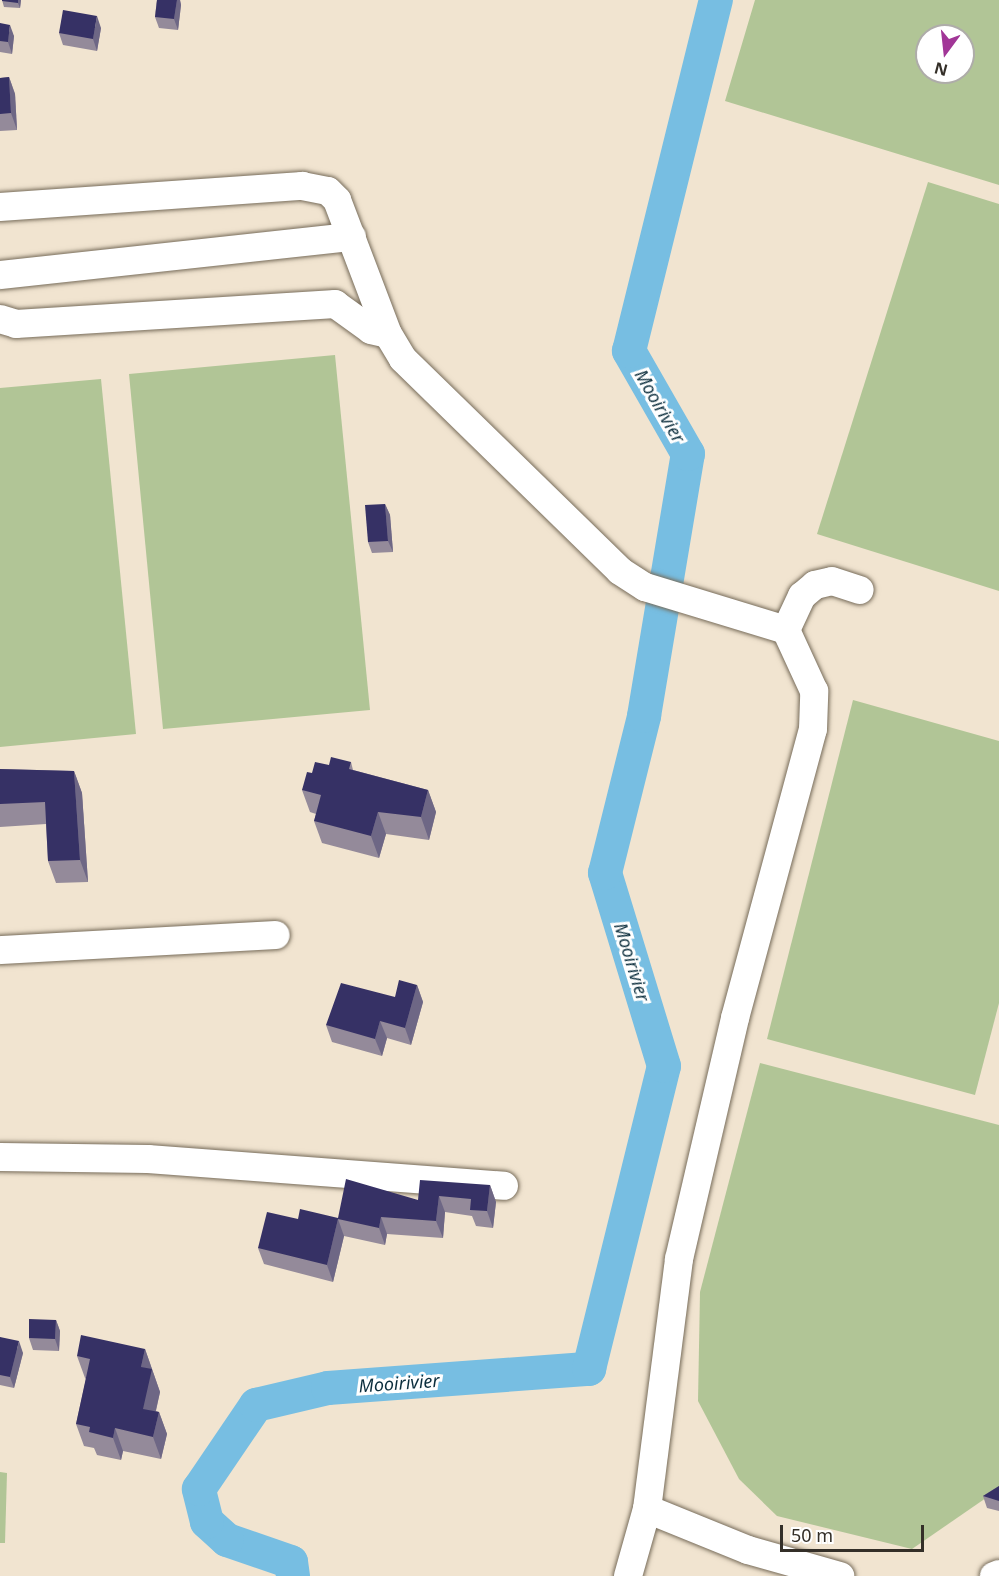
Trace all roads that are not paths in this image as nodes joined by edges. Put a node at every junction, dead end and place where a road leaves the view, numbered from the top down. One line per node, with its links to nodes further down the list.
1 (0, 207): 2 (street)
2 (352, 237): 3 (street); 5 (street)
3 (0, 275)
4 (0, 319): 5 (street)
5 (388, 334): 7 (street)
6 (860, 590): 7 (street)
7 (786, 630): 12 (street)
8 (276, 935): 9 (street)
9 (0, 950)
10 (0, 1156): 11 (street)
11 (504, 1186)
12 (646, 1509): 14 (street); 15 (street)
13 (999, 1574): 16 (street)
14 (628, 1576)
15 (840, 1576)
16 (994, 1576)

